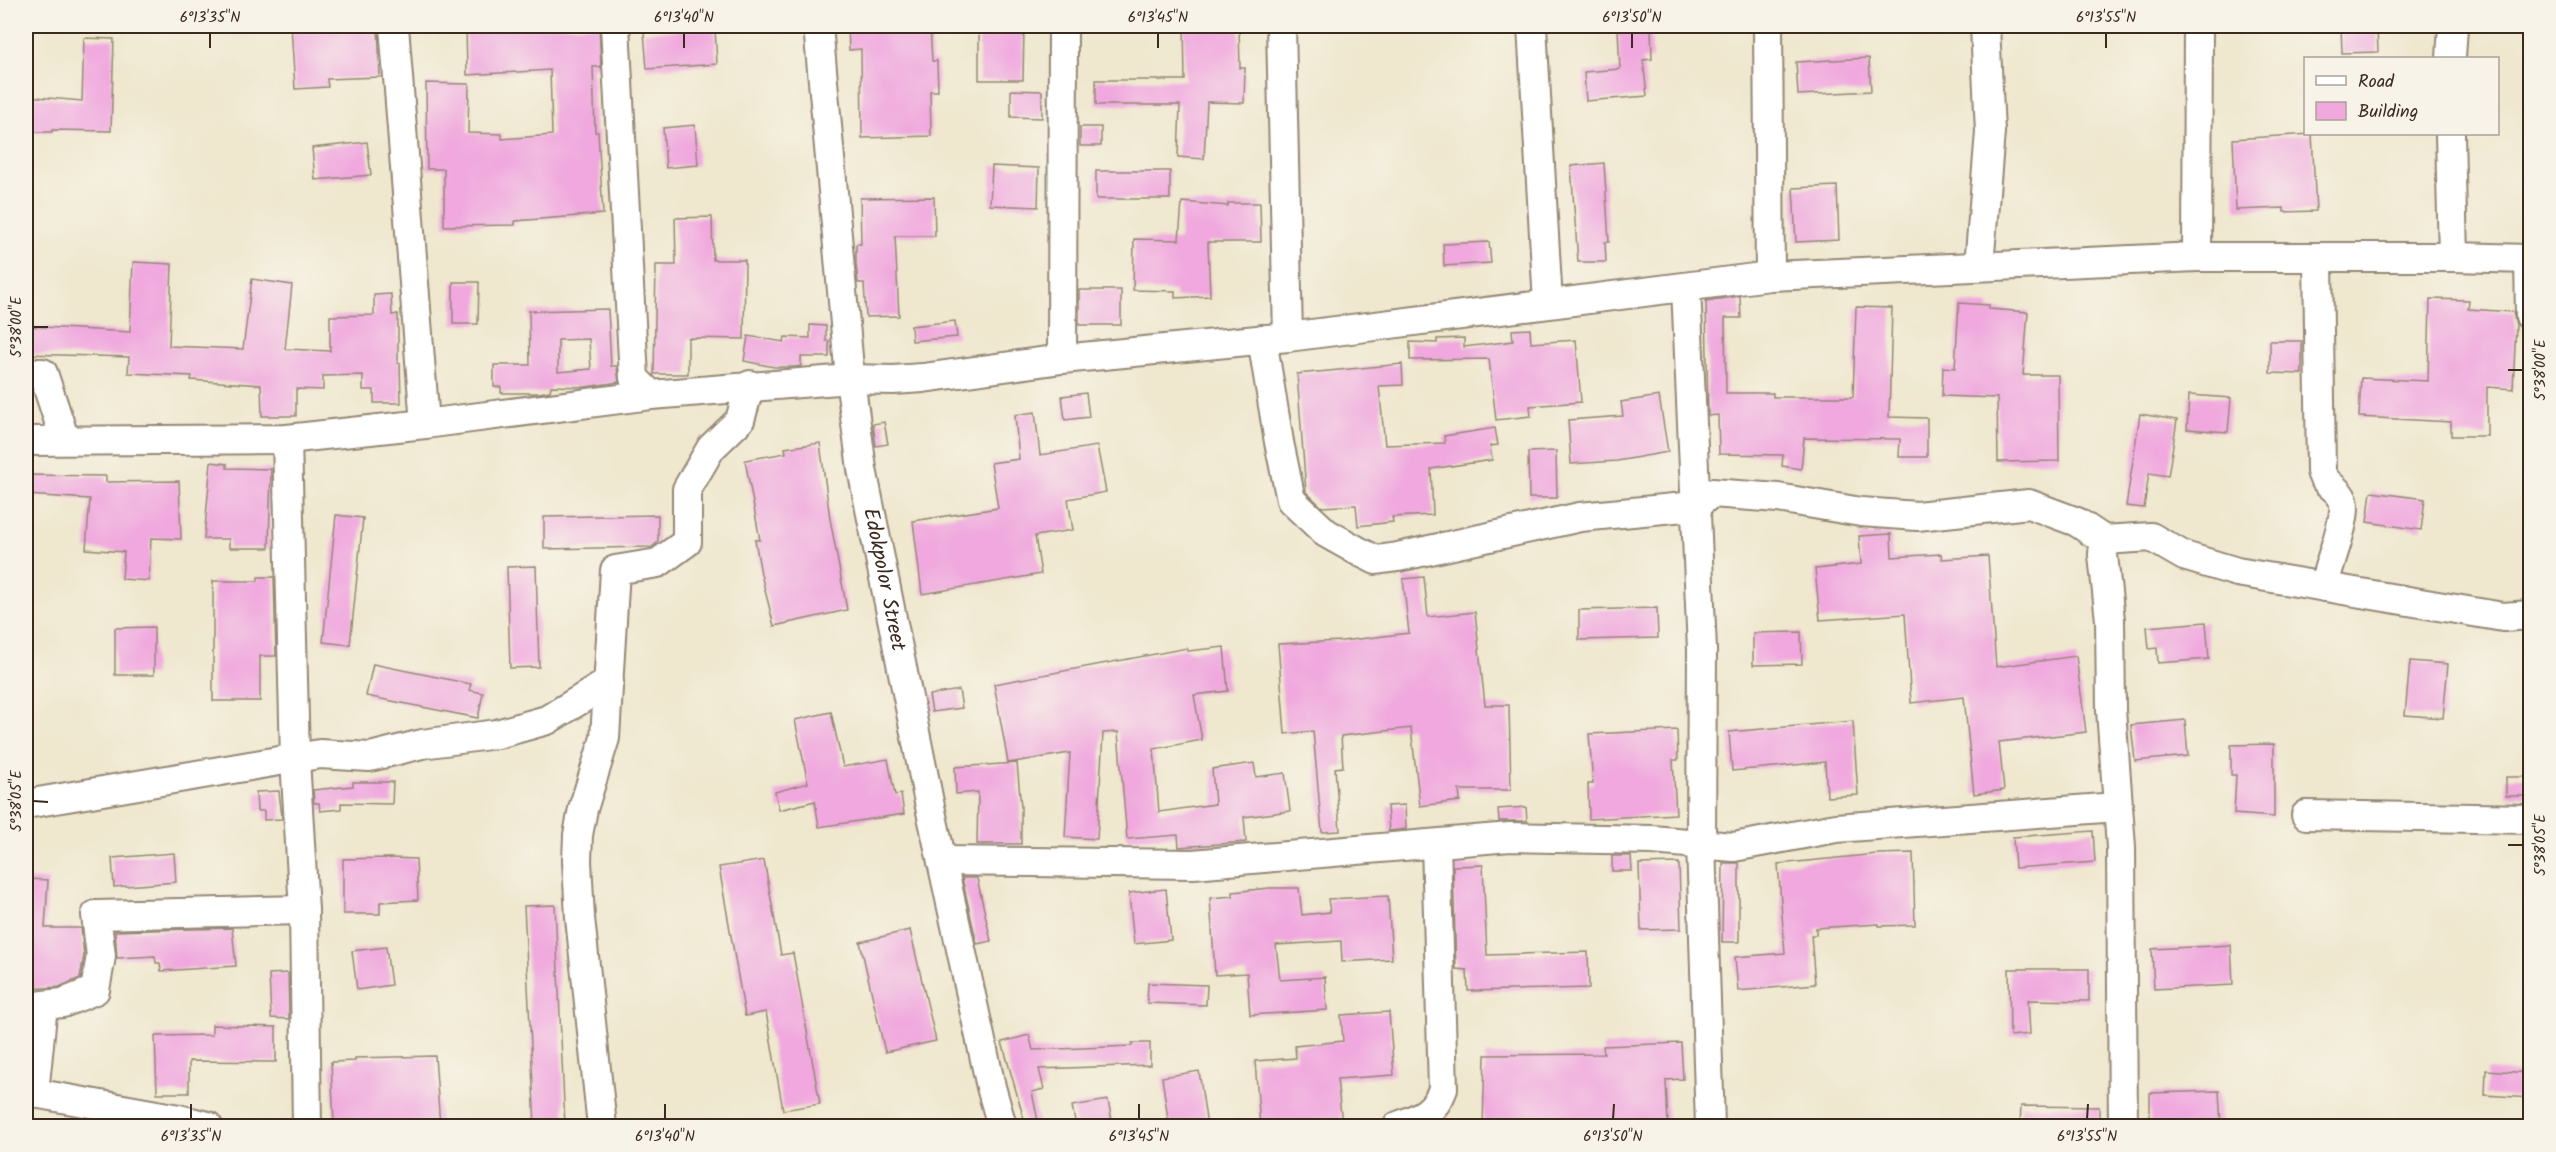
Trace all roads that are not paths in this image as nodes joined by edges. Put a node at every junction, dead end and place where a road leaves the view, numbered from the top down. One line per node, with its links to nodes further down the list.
1 (394, 26): 28 (street)
2 (615, 26): 27 (street)
3 (818, 26): 25 (street, Edokpolor Street)
4 (1063, 26): 23 (street)
5 (1281, 26): 22 (street)
6 (1532, 26): 20 (street)
7 (1768, 26): 18 (street)
8 (1985, 26): 17 (street)
9 (2198, 26): 13 (street)
10 (2452, 26): 11 (street)
11 (2451, 57)
12 (2450, 135): 14 (street)
13 (2197, 257): 15 (street); 17 (street)
14 (2453, 257): 15 (street); 16 (street)
15 (2318, 258): 34 (street)
16 (2530, 259): 21 (street)
17 (1979, 266): 18 (street)
18 (1770, 276): 19 (street)
19 (1686, 287): 20 (street); 32 (street)
20 (1548, 304): 22 (street)
21 (2530, 316)
22 (1275, 338): 23 (street); 32 (street)
23 (1062, 359): 25 (street)
24 (26, 373): 30 (street)
25 (850, 379): 26 (street); 44 (street, Edokpolor Street)
26 (750, 385): 27 (street); 36 (street)
27 (651, 395): 28 (street)
28 (424, 424): 29 (street)
29 (287, 439): 30 (street); 37 (street)
30 (65, 440): 31 (street)
31 (26, 441)
32 (1695, 506): 33 (street); 42 (street)
33 (2104, 540): 34 (street); 39 (street)
34 (2324, 588): 35 (street)
35 (2530, 615)
36 (609, 682): 37 (street); 49 (street)
37 (296, 759): 38 (street); 45 (street)
38 (26, 804)
39 (2117, 807): 42 (street); 53 (street)
40 (2306, 815): 41 (street)
41 (2530, 819)
42 (1701, 843): 43 (street); 52 (street)
43 (1436, 844): 44 (street); 51 (street)
44 (942, 861): 50 (street, Edokpolor Street)
45 (304, 910): 46 (street); 48 (street)
46 (30, 1093): 47 (street)
47 (208, 1126)
48 (307, 1126)
49 (602, 1126)
50 (1002, 1126)
51 (1398, 1126)
52 (1710, 1126)
53 (2123, 1126)

